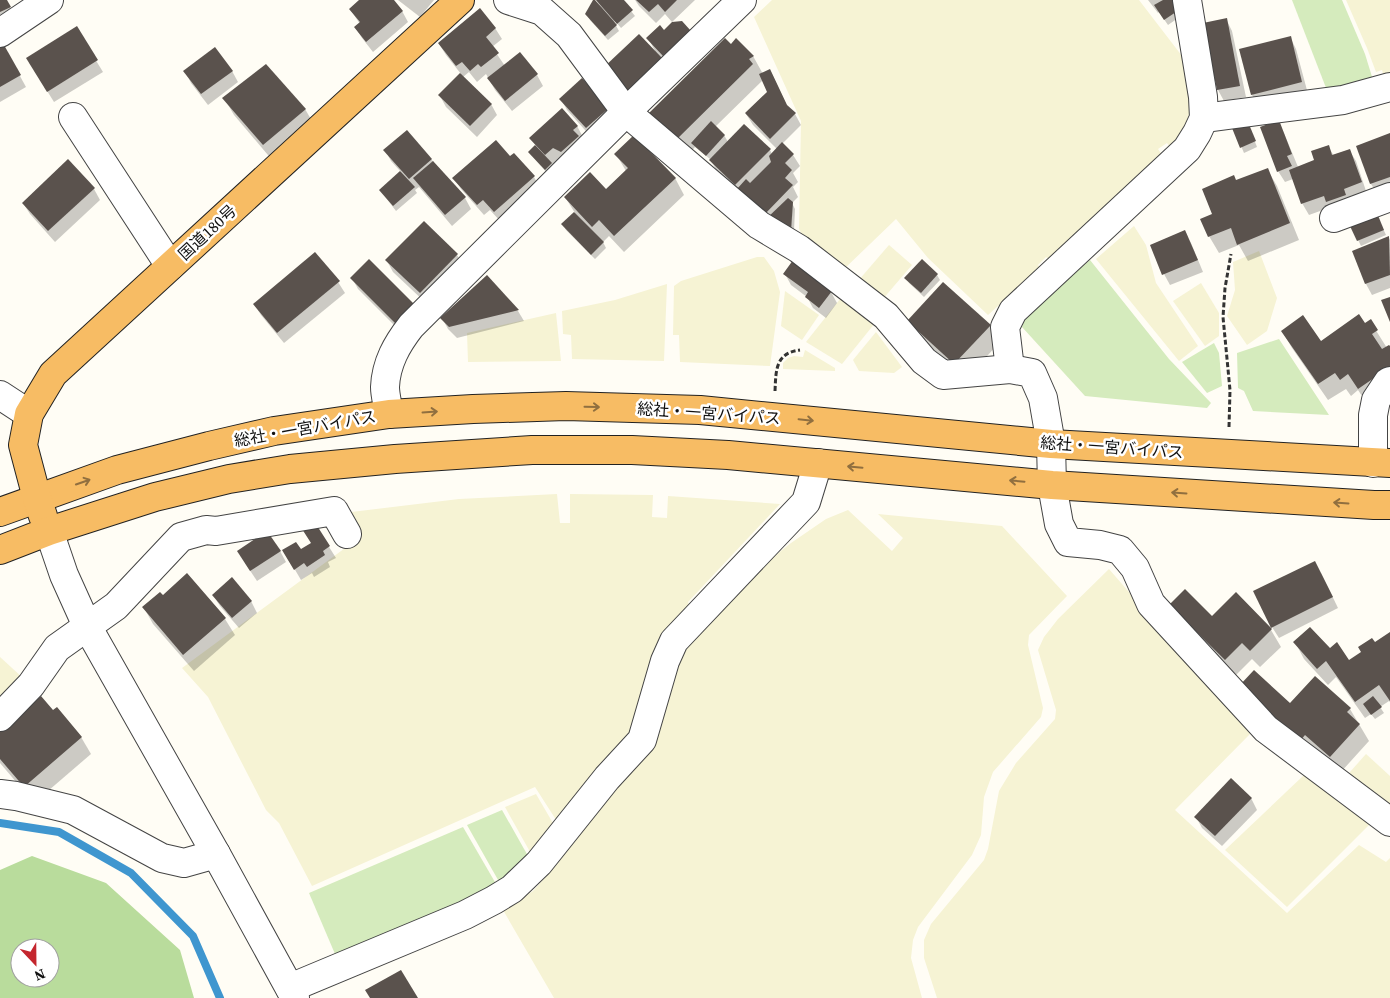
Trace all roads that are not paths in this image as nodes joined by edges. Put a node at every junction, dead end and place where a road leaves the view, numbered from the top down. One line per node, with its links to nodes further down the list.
1 (49, 0): 6 (street)
2 (460, 0): 13 (highway, 国道180号)
3 (508, 0): 8 (street)
4 (742, 0): 8 (street)
5 (1187, 0): 10 (street)
6 (0, 33)
7 (1390, 87): 10 (street)
8 (626, 112): 14 (street); 18 (street)
9 (73, 117): 13 (street)
10 (1204, 118): 14 (street)
11 (1390, 197): 12 (street)
12 (1334, 218)
13 (170, 266): 17 (highway, 国道180号)
14 (1010, 369): 19 (street)
15 (1390, 381): 21 (street)
16 (0, 396): 17 (street)
17 (29, 414): 23 (highway, 国道180号)
18 (389, 414): 19 (highway, 総社・一宮バイパス, one-way to 19); 23 (highway, 総社・一宮バイパス, one-way to 18)
19 (1051, 444): 21 (highway, 総社・一宮バイパス); 22 (street)
20 (818, 463): 22 (highway, one-way to 20); 26 (highway); 34 (street)
21 (1382, 463)
22 (1052, 484): 24 (highway, one-way to 22); 32 (street)
23 (37, 498): 25 (highway); 26 (highway, 国道180号)
24 (1390, 505)
25 (0, 512)
26 (48, 531): 28 (highway); 29 (street)
27 (347, 534): 29 (street)
28 (0, 550)
29 (87, 626): 30 (street); 33 (street)
30 (0, 717)
31 (0, 794): 33 (street)
32 (1390, 822)
33 (216, 854): 34 (street)
34 (293, 993)

